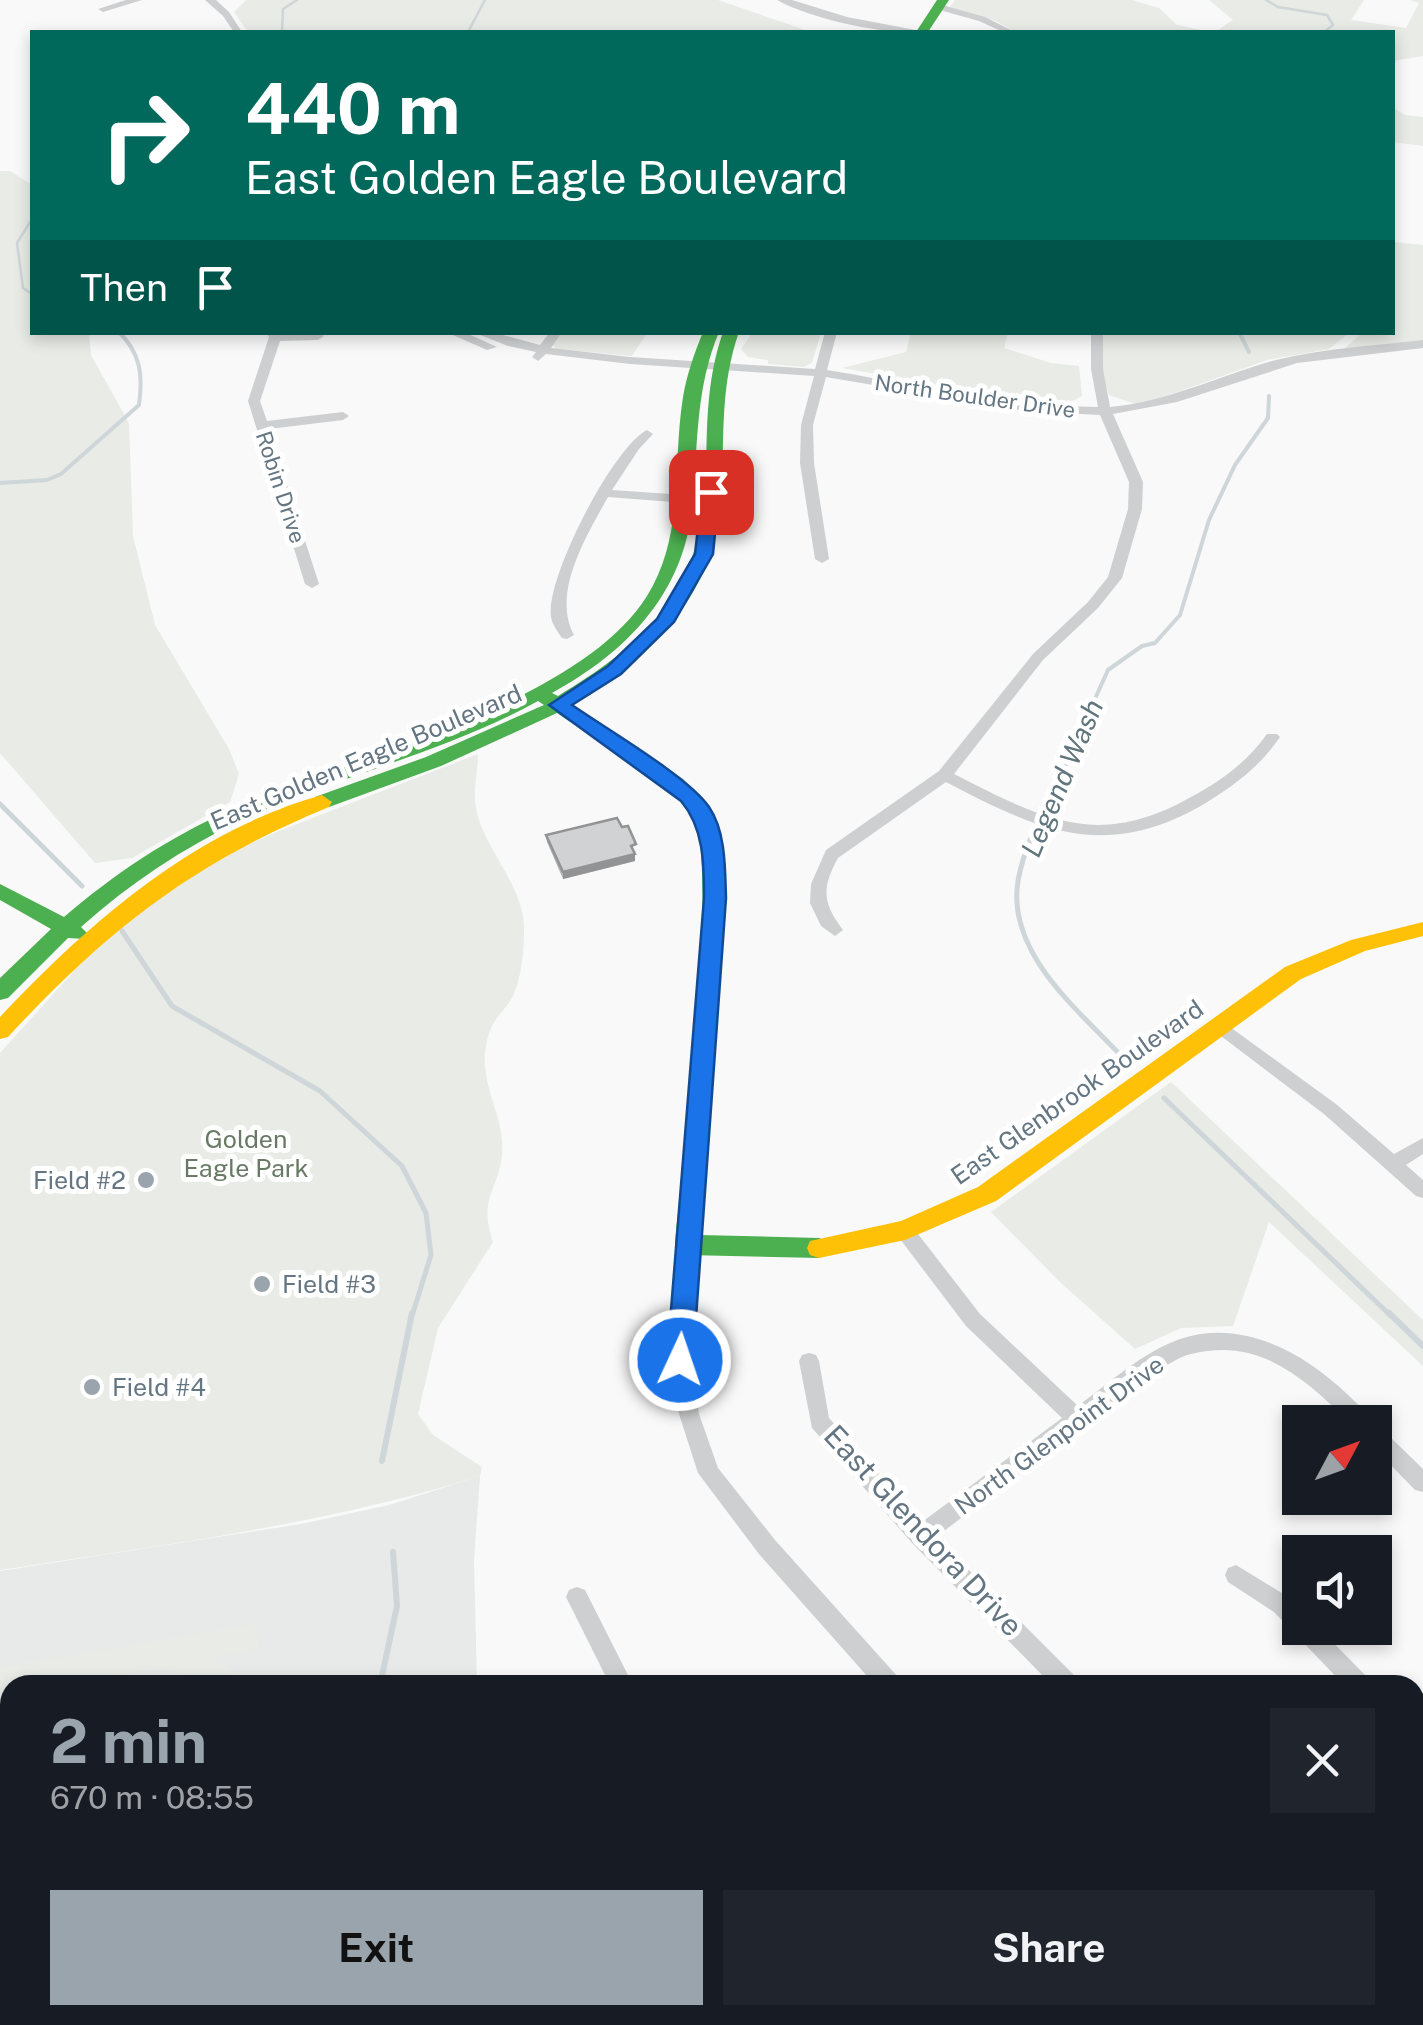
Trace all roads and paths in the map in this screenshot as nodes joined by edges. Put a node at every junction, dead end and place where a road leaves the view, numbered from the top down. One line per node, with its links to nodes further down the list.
1 (137, 0): 5 (street)
2 (210, 0): 6 (street)
3 (782, 0): 7 (street)
4 (941, 4): 8 (street); 9 (street)
5 (103, 9)
6 (237, 30)
7 (909, 30)
8 (923, 30)
9 (1006, 30)
10 (274, 335): 18 (street); 25 (street, Robin Drive)
11 (465, 335): 20 (street)
12 (489, 335): 20 (street)
13 (554, 335): 20 (street)
14 (710, 335): 21 (street, East Golden Eagle Boulevard)
15 (730, 335): 21 (street, East Golden Eagle Boulevard)
16 (831, 335): 22 (street)
17 (1097, 335): 23 (street)
18 (318, 336)
19 (1423, 344): 23 (street, North Boulder Drive)
20 (540, 353): 21 (street, North Boulder Drive)
21 (705, 367): 22 (street, North Boulder Drive); 28 (street, East Golden Eagle Boulevard); 29 (street, East Golden Eagle Boulevard)
22 (819, 374): 23 (street, North Boulder Drive); 30 (street)
23 (1105, 411): 35 (street)
24 (343, 416): 25 (street)
25 (260, 426): 31 (street, Robin Drive)
26 (647, 434): 27 (street)
27 (603, 493): 28 (street); 32 (street)
28 (684, 499): 29 (street); 33 (street, East Golden Eagle Boulevard)
29 (704, 554): 33 (street, East Golden Eagle Boulevard)
30 (822, 559)
31 (312, 584)
32 (567, 635)
33 (550, 699): 40 (street, East Golden Eagle Boulevard); 41 (street, East Golden Eagle Boulevard); 49 (street)
34 (1272, 737): 35 (street)
35 (946, 775): 39 (street)
36 (0, 891): 40 (street)
37 (0, 908): 40 (street)
38 (1423, 929): 43 (street, East Glenbrook Boulevard)
39 (835, 930)
40 (57, 934): 41 (street); 42 (street, East Golden Eagle Boulevard)
41 (80, 945): 44 (street, East Golden Eagle Boulevard)
42 (0, 992)
43 (1219, 1025): 46 (street); 48 (street, East Glenbrook Boulevard)
44 (0, 1032)
45 (1423, 1145): 46 (street)
46 (1393, 1164): 47 (street)
47 (1423, 1190)
48 (904, 1230): 49 (street, East Glenbrook Boulevard); 52 (street)
49 (687, 1245): 61 (street)
50 (809, 1361): 55 (street, East Glendora Drive)
51 (1345, 1405): 52 (street, North Glenpoint Drive)
52 (1076, 1418): 55 (street, North Glenpoint Drive)
53 (1392, 1452): 54 (street)
54 (1423, 1483)
55 (920, 1536): 62 (street, East Glendora Drive)
56 (1236, 1575): 58 (street)
57 (577, 1598): 60 (street)
58 (1282, 1605)
59 (1321, 1645): 63 (street)
60 (617, 1675)
61 (881, 1675)
62 (1058, 1675)
63 (1350, 1675)

